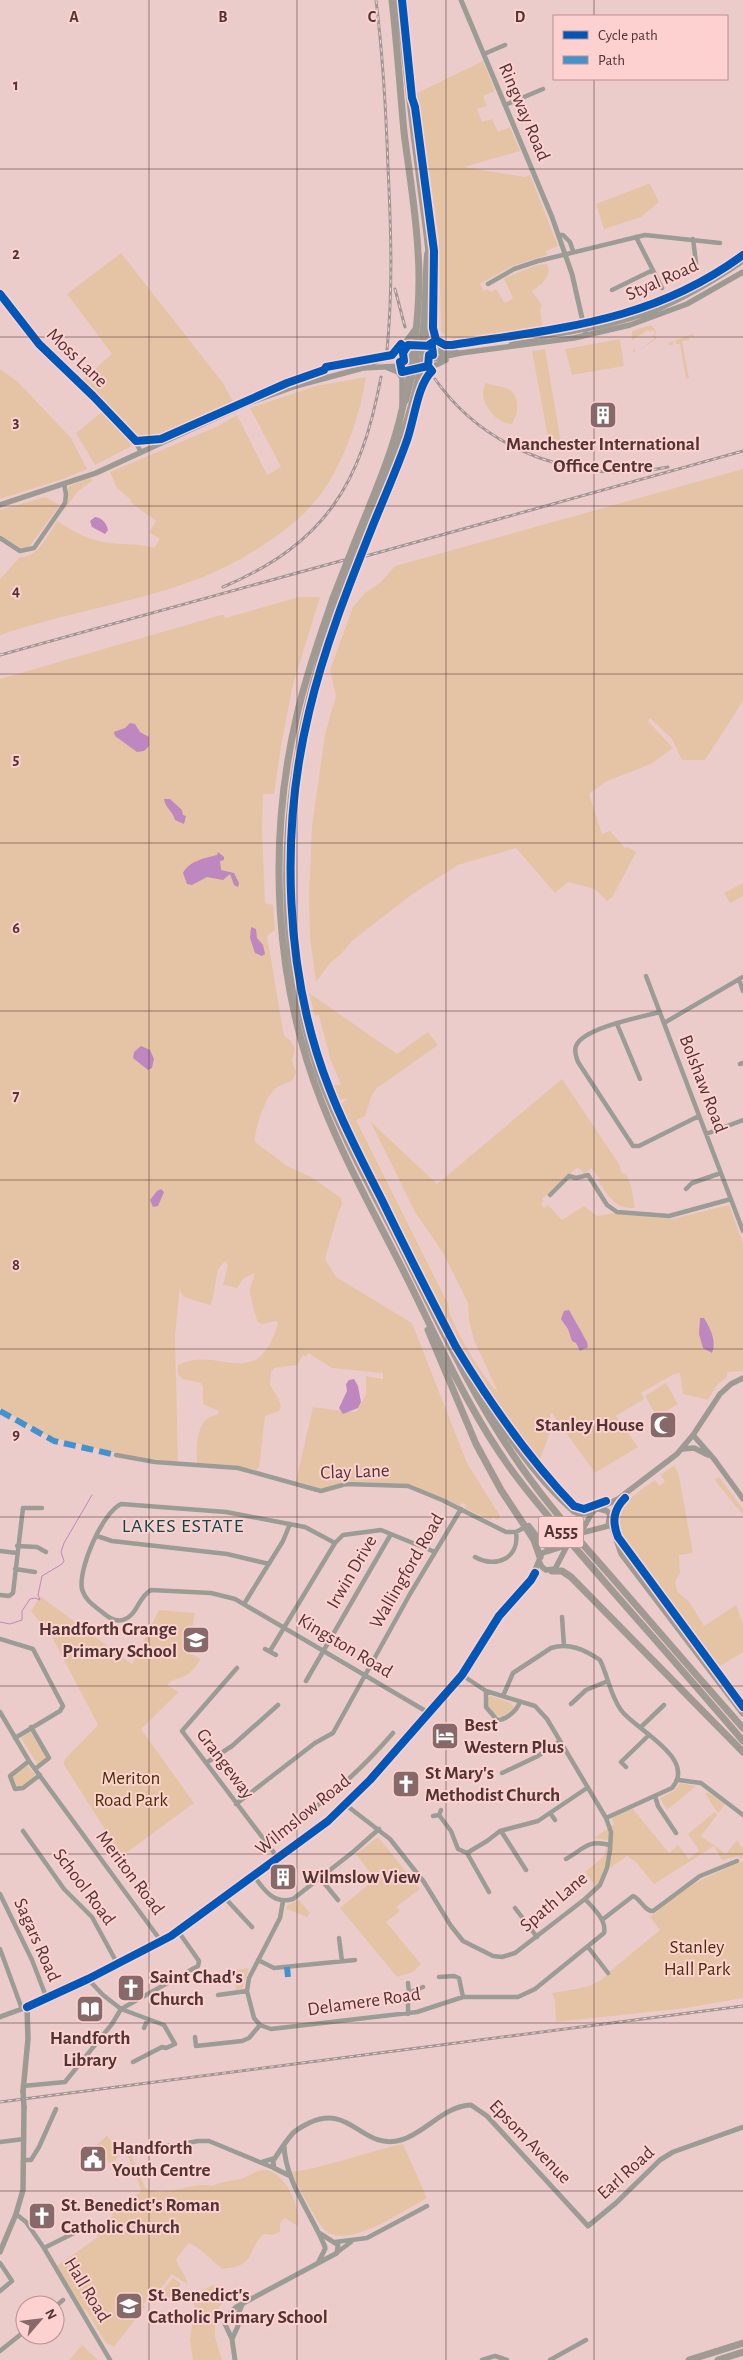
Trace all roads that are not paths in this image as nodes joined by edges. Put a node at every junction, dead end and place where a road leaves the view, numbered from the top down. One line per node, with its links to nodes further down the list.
1 (392, 0): 24 (highway, A555)
2 (399, 0): 12 (highway, A555)
3 (461, 0): 5 (street, Ringway Road)
4 (505, 45): 5 (street)
5 (484, 54): 7 (street, Ringway Road)
6 (543, 88): 7 (street)
7 (506, 105): 8 (street, Ringway Road)
8 (559, 236): 13 (street, Ringway Road); 14 (street, Ringway Road)
9 (636, 237): 10 (street); 13 (street); 17 (street)
10 (692, 239): 11 (street); 16 (street)
11 (720, 243)
12 (428, 246): 23 (highway, A555); 29 (main road, A555)
13 (573, 251): 14 (street)
14 (565, 253): 19 (street); 25 (street, Ringway Road)
15 (743, 261): 25 (main road, Styal Road)
16 (693, 268)
17 (653, 270): 20 (street); 21 (street)
18 (743, 272): 26 (main road, Styal Road)
19 (488, 284)
20 (662, 288)
21 (612, 290)
22 (0, 294): 36 (street, Moss Lane)
23 (428, 318): 28 (main road, A555); 29 (highway, A555)
24 (416, 327): 29 (highway, A555); 30 (main road)
25 (584, 328): 26 (street, Ringway Road); 27 (main road, Styal Road)
26 (585, 335): 27 (main road, Styal Road)
27 (507, 346): 28 (main road, Styal Road)
28 (461, 353): 29 (main road, Styal Road); 31 (main road, Styal Road); 34 (main road, A555)
29 (418, 354): 30 (main road, Styal Road); 31 (highway, A555); 31 (highway, A555)
30 (388, 359): 33 (main road, Styal Road)
31 (416, 363): 32 (main road, Styal Road); 34 (highway, A555); 35 (highway, A555)
32 (386, 367): 33 (main road, Styal Road); 35 (main road)
33 (363, 368): 36 (main road, Styal Road)
34 (418, 383): 40 (highway, A555, bridge)
35 (402, 410): 40 (highway, A555, bridge)
36 (141, 452): 37 (main road, Styal Road)
37 (64, 484): 38 (main road, Styal Road); 39 (street)
38 (0, 505)
39 (0, 538)
40 (336, 598): 56 (highway, A555); 57 (highway, A555)
41 (646, 976): 44 (street, Bolshaw Road)
42 (741, 978): 43 (street); 45 (street)
43 (743, 991)
44 (660, 1012): 45 (street, Bolshaw Road); 46 (street)
45 (664, 1023): 48 (street, Bolshaw Road)
46 (618, 1024): 47 (street); 48 (street)
47 (640, 1079)
48 (699, 1116): 50 (street, Bolshaw Road)
49 (743, 1120): 50 (street)
50 (706, 1134): 51 (street, Bolshaw Road)
51 (721, 1173): 52 (street); 54 (street, Bolshaw Road)
52 (686, 1189)
53 (550, 1195): 54 (street)
54 (731, 1199): 55 (street, Bolshaw Road)
55 (743, 1231)
56 (419, 1285): 67 (highway); 118 (highway, A555)
57 (416, 1297): 70 (highway); 122 (highway, A555)
58 (743, 1378): 59 (main road)
59 (693, 1436): 60 (main road); 62 (main road)
60 (682, 1449): 62 (main road); 63 (main road)
61 (116, 1455): 66 (street, Clay Lane)
62 (714, 1459): 64 (main road)
63 (618, 1499): 67 (main road); 68 (main road)
64 (743, 1499)
65 (42, 1508): 78 (street)
66 (461, 1509): 72 (street, Clay Lane); 82 (street, Wallingford Road)
67 (593, 1514): 68 (main road); 71 (main road); 74 (main road)
68 (610, 1519): 71 (main road); 115 (highway, A555)
69 (290, 1524): 75 (street); 76 (street); 87 (street)
70 (525, 1526): 72 (street); 79 (street); 85 (highway, A555)
71 (600, 1530): 74 (main road)
72 (516, 1532): 84 (street)
73 (392, 1534): 76 (street); 82 (street); 99 (street, Irwin Drive)
74 (581, 1534): 77 (main road, bridge)
75 (97, 1536): 87 (street); 93 (street, Kingston Road)
76 (335, 1543): 95 (street)
77 (568, 1545): 79 (main road); 86 (main road)
78 (18, 1546): 81 (street); 83 (street)
79 (549, 1550): 85 (main road); 86 (main road)
80 (0, 1551): 83 (street)
81 (46, 1552)
82 (435, 1552): 103 (street, Wallingford Road)
83 (16, 1553): 88 (street)
84 (475, 1557)
85 (539, 1559): 89 (main road); 91 (main road, Wilmslow Road)
86 (560, 1562): 89 (main road)
87 (269, 1564): 93 (street)
88 (15, 1570): 90 (street); 92 (street)
89 (551, 1571): 91 (main road, Wilmslow Road); 124 (highway, A555)
90 (35, 1572)
91 (531, 1580): 104 (main road, Wilmslow Road)
92 (0, 1595)
93 (244, 1604): 95 (street, Kingston Road)
94 (562, 1617): 97 (street)
95 (285, 1627): 99 (street, Kingston Road); 100 (street)
96 (0, 1639): 116 (street)
97 (564, 1646): 106 (street); 108 (street)
98 (265, 1649): 100 (street)
99 (324, 1650): 103 (street, Kingston Road); 105 (street, Irwin Drive)
100 (270, 1651): 101 (street)
101 (276, 1654)
102 (237, 1668): 126 (street, Grangeway)
103 (366, 1674): 114 (street, Kingston Road); 134 (street, Wallingford Road)
104 (462, 1674): 107 (street, Spath Lane); 114 (main road, Wilmslow Road)
105 (306, 1681)
106 (608, 1681): 110 (street); 117 (street)
107 (486, 1691): 108 (street, Spath Lane); 109 (street)
108 (503, 1696): 109 (street, Spath Lane)
109 (520, 1702): 123 (street, Spath Lane)
110 (571, 1704)
111 (278, 1705): 126 (street)
112 (664, 1705): 117 (street)
113 (0, 1712): 121 (street, Meriton Road)
114 (429, 1713): 135 (main road, Wilmslow Road)
115 (743, 1714)
116 (32, 1727): 121 (street); 128 (street)
117 (641, 1727): 120 (street)
118 (743, 1728)
119 (393, 1733): 145 (street, Wilmslow Road)
120 (649, 1734): 127 (street); 131 (street)
121 (15, 1738): 125 (street, Meriton Road)
122 (743, 1741)
123 (560, 1742): 129 (street); 132 (street, Spath Lane)
124 (743, 1752)
125 (29, 1761): 128 (street, Meriton Road); 130 (street)
126 (206, 1763): 134 (street, Grangeway)
127 (626, 1767)
128 (35, 1769): 130 (street, Meriton Road)
129 (502, 1773)
130 (40, 1775): 166 (street, Meriton Road)
131 (679, 1780): 133 (street); 137 (street)
132 (587, 1788): 136 (street); 139 (street, Spath Lane)
133 (655, 1796): 139 (street); 144 (street)
134 (236, 1804): 145 (street, Grangeway)
135 (346, 1805): 141 (street, Spath Lane); 148 (main road, Wilmslow Road)
136 (550, 1813): 140 (street); 143 (street)
137 (743, 1815)
138 (432, 1816): 147 (street)
139 (606, 1818): 146 (street, Spath Lane)
140 (555, 1820)
141 (379, 1829): 153 (street); 164 (street, Spath Lane)
142 (23, 1831): 172 (street, School Road)
143 (501, 1831): 147 (street); 151 (street)
144 (676, 1832)
145 (266, 1842): 148 (street, Grangeway)
146 (610, 1845): 149 (street); 157 (street, Spath Lane)
147 (467, 1853): 154 (street)
148 (278, 1858): 152 (main road, Wilmslow Road)
149 (566, 1859)
150 (737, 1861): 161 (street)
151 (526, 1870)
152 (254, 1876): 156 (main road, Wilmslow Road); 159 (street)
153 (320, 1878): 158 (street); 159 (street)
154 (489, 1892)
155 (0, 1894): 182 (street, Sagars Road)
156 (224, 1897): 162 (street); 163 (main road, Wilmslow Road)
157 (585, 1899): 161 (street); 164 (street, Spath Lane)
158 (338, 1900)
159 (283, 1901): 169 (street)
160 (515, 1908): 164 (street)
161 (602, 1920): 167 (street, Delamere Road)
162 (252, 1927)
163 (178, 1931): 166 (main road, Wilmslow Road); 184 (street)
164 (537, 1937)
165 (339, 1938): 171 (street)
166 (161, 1941): 172 (main road, Wilmslow Road)
167 (588, 1946): 173 (street); 181 (street, Delamere Road)
168 (0, 1949): 183 (street)
169 (258, 1960): 171 (street); 178 (street)
170 (355, 1960): 171 (street)
171 (342, 1961)
172 (117, 1963): 175 (main road, Wilmslow Road)
173 (608, 1973)
174 (439, 1977): 181 (street)
175 (88, 1979): 182 (main road, Wilmslow Road); 184 (street)
176 (408, 1983): 179 (street)
177 (423, 1987): 179 (street)
178 (248, 1991): 180 (street); 188 (street)
179 (409, 1992): 185 (street)
180 (218, 1995)
181 (463, 1997): 185 (street, Delamere Road)
182 (47, 1999): 183 (main road, Wilmslow Road)
183 (25, 2008): 186 (street, Wilmslow Road); 192 (main road)
184 (121, 2009): 187 (street); 192 (street)
185 (408, 2014): 188 (street, Delamere Road)
186 (0, 2017)
187 (148, 2019): 189 (street); 191 (street)
188 (260, 2025): 190 (street)
189 (144, 2028)
190 (195, 2037)
191 (134, 2062)
192 (23, 2088): 195 (main road, bridge)
193 (56, 2109): 200 (street)
194 (743, 2127): 207 (street, Earl Road)
195 (24, 2140): 196 (street); 200 (main road)
196 (0, 2142)
197 (284, 2145): 199 (street, Epsom Avenue); 201 (street); 207 (street, Epsom Avenue)
198 (134, 2148): 202 (street)
199 (275, 2157): 201 (street); 202 (street); 203 (street)
200 (25, 2160): 206 (main road)
201 (286, 2161): 203 (street); 204 (street)
202 (262, 2162): 203 (street)
203 (276, 2169): 204 (street)
204 (290, 2176): 209 (street)
205 (427, 2206): 211 (street)
206 (16, 2214): 212 (street, Hall Road); 214 (main road)
207 (588, 2226)
208 (74, 2233): 212 (street)
209 (321, 2234): 210 (street); 213 (street)
210 (334, 2242): 211 (street); 213 (street); 215 (street)
211 (351, 2242): 215 (street)
212 (44, 2248): 231 (street, Hall Road)
213 (325, 2248): 215 (street); 217 (street)
214 (0, 2252)
215 (337, 2253): 217 (street)
216 (0, 2263): 218 (street)
217 (318, 2263): 219 (street)
218 (0, 2291)
219 (242, 2305): 220 (street); 221 (street)
220 (228, 2318): 221 (street); 222 (street)
221 (238, 2319): 223 (street)
222 (228, 2328): 223 (street); 225 (street)
223 (237, 2328): 225 (street)
224 (15, 2339): 228 (street)
225 (232, 2339): 232 (street)
226 (586, 2340): 235 (street)
227 (743, 2343): 229 (highway)
228 (0, 2351)
229 (711, 2352): 236 (highway); 237 (highway)
230 (743, 2352): 238 (highway)
231 (110, 2360)
232 (236, 2360)
233 (482, 2360): 234 (street)
234 (507, 2360)
235 (550, 2360)
236 (681, 2360)
237 (689, 2360)
238 (720, 2360)

